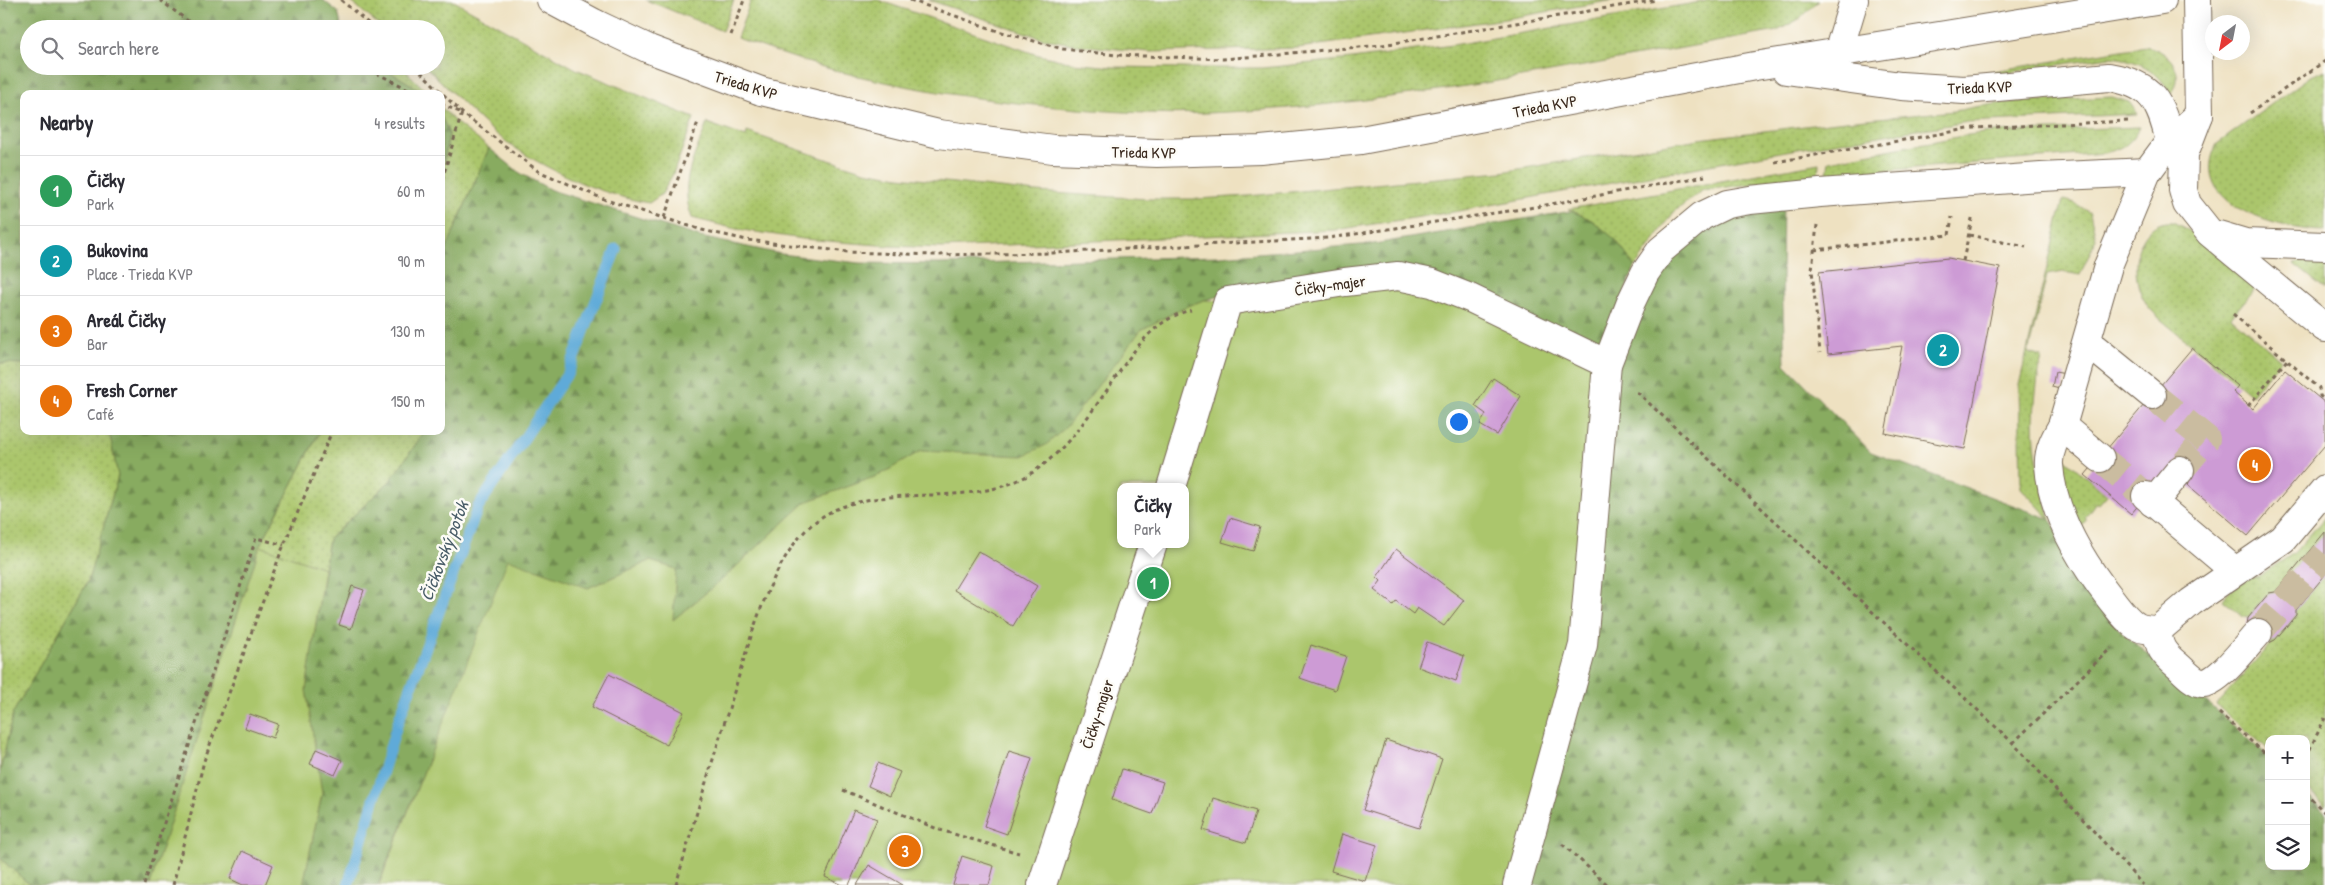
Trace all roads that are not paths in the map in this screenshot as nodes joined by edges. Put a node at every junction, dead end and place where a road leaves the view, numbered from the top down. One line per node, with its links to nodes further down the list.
1 (551, 0): 6 (street, Trieda KVP, bridge)
2 (1854, 0): 5 (street)
3 (2162, 0): 5 (street, Trieda KVP)
4 (2197, 0): 7 (street)
5 (1838, 53): 6 (street, Trieda KVP)
6 (1754, 66): 8 (street, Trieda KVP)
7 (2199, 115): 8 (street); 10 (street)
8 (2170, 141): 9 (street)
9 (2147, 172): 13 (street); 14 (street)
10 (2210, 233): 11 (street); 12 (street)
11 (2325, 246)
12 (2325, 328)
13 (2086, 342): 15 (street); 16 (street)
14 (1607, 364): 19 (street, Čičky-majer); 26 (street)
15 (2152, 395)
16 (2062, 426): 17 (street); 24 (street)
17 (2100, 458)
18 (2180, 470): 22 (street)
19 (1172, 483)
20 (2325, 489): 22 (street)
21 (1151, 548): 25 (street, Čičky-majer)
22 (2235, 571): 24 (street)
23 (2258, 633): 24 (street)
24 (2158, 635)
25 (1042, 885)
26 (1517, 885)

